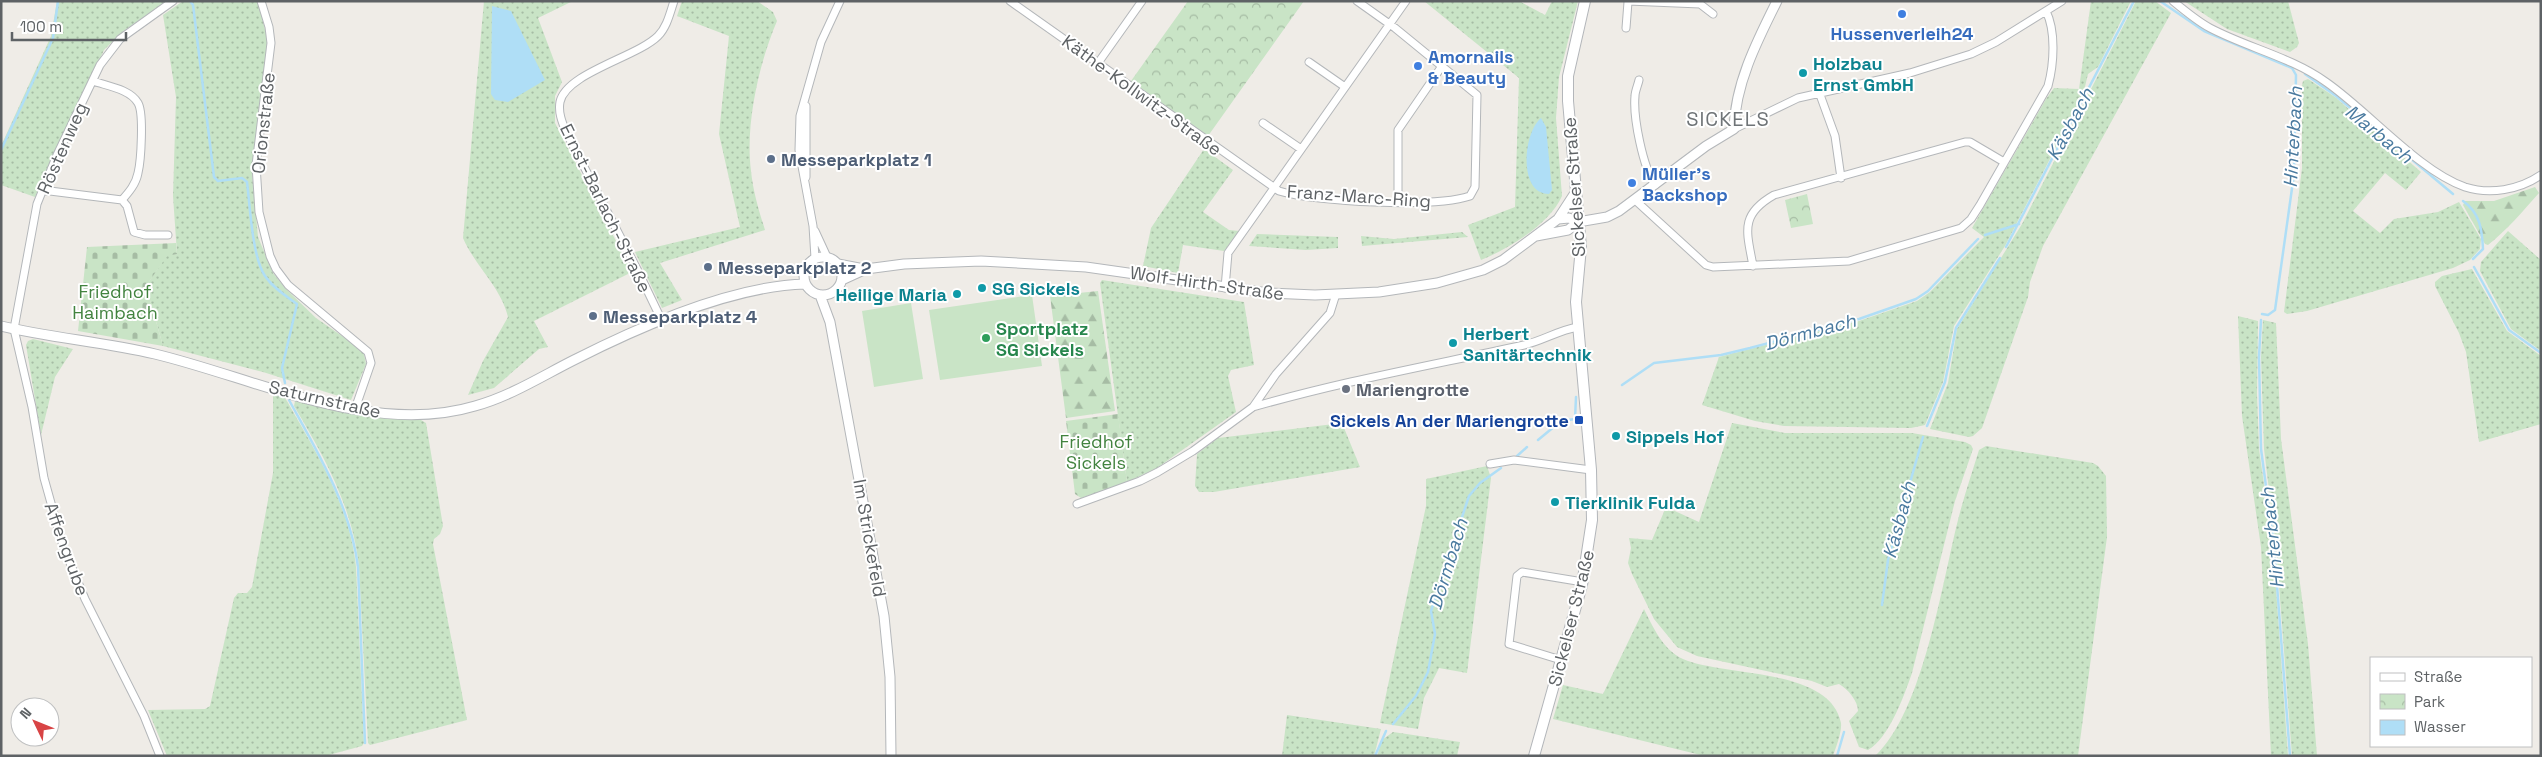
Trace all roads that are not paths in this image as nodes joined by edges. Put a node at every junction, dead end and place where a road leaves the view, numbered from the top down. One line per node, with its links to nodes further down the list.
1 (173, 1): 22 (street, Röstenweg)
2 (261, 1): 62 (street, Orionstraße)
3 (674, 1): 56 (street, Ernst-Barlach-Straße)
4 (840, 1): 40 (street)
5 (1010, 1): 19 (street, Käthe-Kollwitz-Straße)
6 (1142, 1): 19 (street)
7 (1357, 1): 16 (street, Franz-Marc-Ring)
8 (1406, 1): 16 (street)
9 (1585, 1): 34 (main road, Sickelser Straße)
10 (1777, 1): 26 (street)
11 (2062, 1): 14 (street)
12 (2173, 1): 29 (street)
13 (1628, 2): 15 (street); 17 (street)
14 (2046, 11): 24 (street); 28 (street)
15 (1713, 14)
16 (1390, 24): 20 (street, Franz-Marc-Ring); 23 (street)
17 (1626, 28)
18 (1309, 62): 23 (street)
19 (1098, 63): 32 (street, Käthe-Kollwitz-Straße)
20 (1442, 66): 37 (street); 37 (street, Franz-Marc-Ring)
21 (1639, 80): 31 (street)
22 (93, 81): 33 (street, Röstenweg); 35 (street)
23 (1345, 87): 27 (street)
24 (1820, 92): 26 (street); 30 (street)
25 (1263, 123): 27 (street)
26 (1734, 129): 31 (street)
27 (1301, 149): 32 (street)
28 (2004, 162): 30 (street); 46 (street)
29 (2541, 175)
30 (1841, 178): 46 (street)
31 (1655, 185): 36 (street)
32 (1274, 188): 37 (street, Franz-Marc-Ring); 52 (street)
33 (42, 190): 35 (street); 60 (street, Röstenweg)
34 (1575, 193): 38 (street, Wolf-Hirth-Straße); 39 (main road, Sickelser Straße)
35 (122, 200): 41 (street)
36 (1635, 200): 39 (street); 46 (street)
37 (1398, 202)
38 (1558, 219): 39 (street); 42 (street, Wolf-Hirth-Straße)
39 (1578, 222): 42 (street, Wolf-Hirth-Straße); 59 (main road, Sickelser Straße)
40 (813, 226): 43 (street); 44 (street)
41 (168, 235)
42 (1536, 236): 54 (street, Wolf-Hirth-Straße)
43 (828, 257): 44 (street); 45 (street)
44 (815, 258): 48 (street)
45 (838, 264): 47 (street, Wolf-Hirth-Straße); 49 (street)
46 (1753, 266)
47 (866, 269): 49 (street, Wolf-Hirth-Straße); 52 (street, Wolf-Hirth-Straße)
48 (804, 273): 50 (street, Saturnstraße); 51 (street)
49 (842, 280): 53 (street)
50 (780, 284): 51 (street, Saturnstraße); 56 (street, Saturnstraße)
51 (805, 284): 55 (street)
52 (1225, 288): 54 (street, Wolf-Hirth-Straße)
53 (831, 294): 55 (street); 57 (street, Im Strickefeld)
54 (1336, 294): 61 (street)
55 (820, 295): 57 (street, Im Strickefeld)
56 (662, 321): 62 (street, Saturnstraße)
57 (830, 322): 69 (street, Im Strickefeld)
58 (1, 326): 60 (street, Saturnstraße)
59 (1578, 326): 61 (street); 64 (main road, Sickelser Straße)
60 (14, 329): 62 (street, Saturnstraße); 68 (street, Affengrube)
61 (1253, 407): 65 (street)
62 (355, 409)
63 (1490, 464): 64 (street)
64 (1591, 470): 66 (main road, Sickelser Straße)
65 (1077, 504)
66 (1583, 582): 67 (main road, Sickelser Straße); 67 (street)
67 (1561, 660): 70 (main road, Sickelser Straße)
68 (160, 756)
69 (891, 756)
70 (1534, 756)

